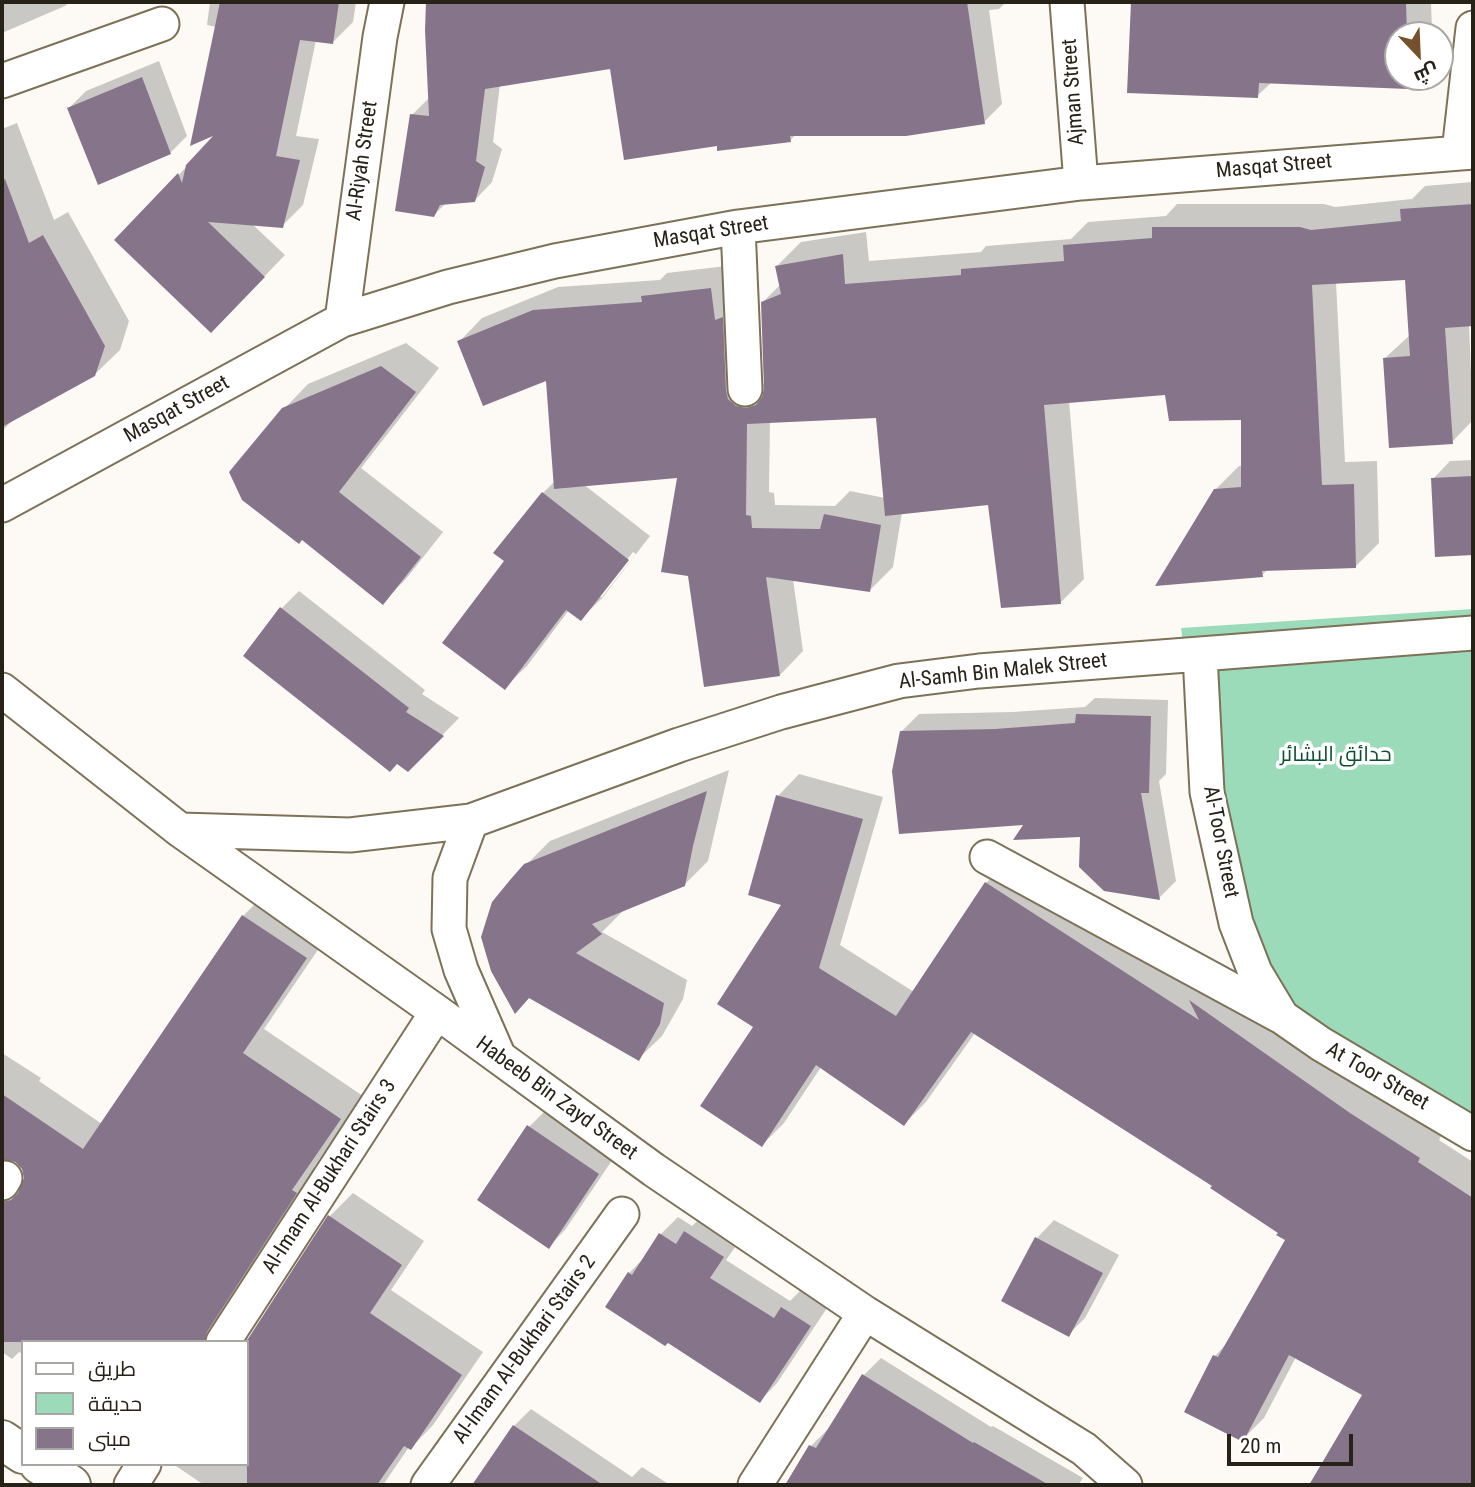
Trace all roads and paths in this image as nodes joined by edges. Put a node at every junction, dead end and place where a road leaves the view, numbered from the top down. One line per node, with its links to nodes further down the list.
1 (387, 2): 9 (street, Al-Riyah Street)
2 (1067, 2): 7 (street, Ajman Street)
3 (162, 24): 5 (street)
4 (1473, 28): 6 (street)
5 (2, 81)
6 (1466, 152): 7 (street, Masqat Street)
7 (1081, 183): 8 (street, Masqat Street)
8 (738, 227): 9 (street, Masqat Street); 10 (street)
9 (342, 320): 11 (street, Masqat Street)
10 (745, 389)
11 (2, 505)
12 (1473, 633): 13 (street, Al-Samh Bin Malek Street)
13 (1200, 655): 15 (street, Al-Samh Bin Malek Street); 19 (street, Al-Toor Street)
14 (2, 690): 16 (street, Habeeb Bin Zayd Street)
15 (471, 821): 16 (street, Al-Samh Bin Malek Street); 20 (street)
16 (180, 830): 18 (street, Habeeb Bin Zayd Street)
17 (987, 857): 19 (street, At Toor Street)
18 (437, 1012): 20 (street, Habeeb Bin Zayd Street); 24 (street, Al-Imam Al-Bukhari Stairs 3)
19 (1282, 1017): 21 (street, At Toor Street)
20 (500, 1058): 23 (street, Habeeb Bin Zayd Street)
21 (1473, 1134)
22 (622, 1214): 31 (street, Al-Imam Al-Bukhari Stairs 2)
23 (865, 1312): 32 (street); 33 (street, Habeeb Bin Zayd Street)
24 (224, 1340)
25 (2, 1440): 26 (street)
26 (21, 1453)
27 (42, 1466): 29 (street)
28 (143, 1466): 30 (street)
29 (71, 1485)
30 (131, 1485)
31 (428, 1485)
32 (755, 1485)
33 (1125, 1485)

